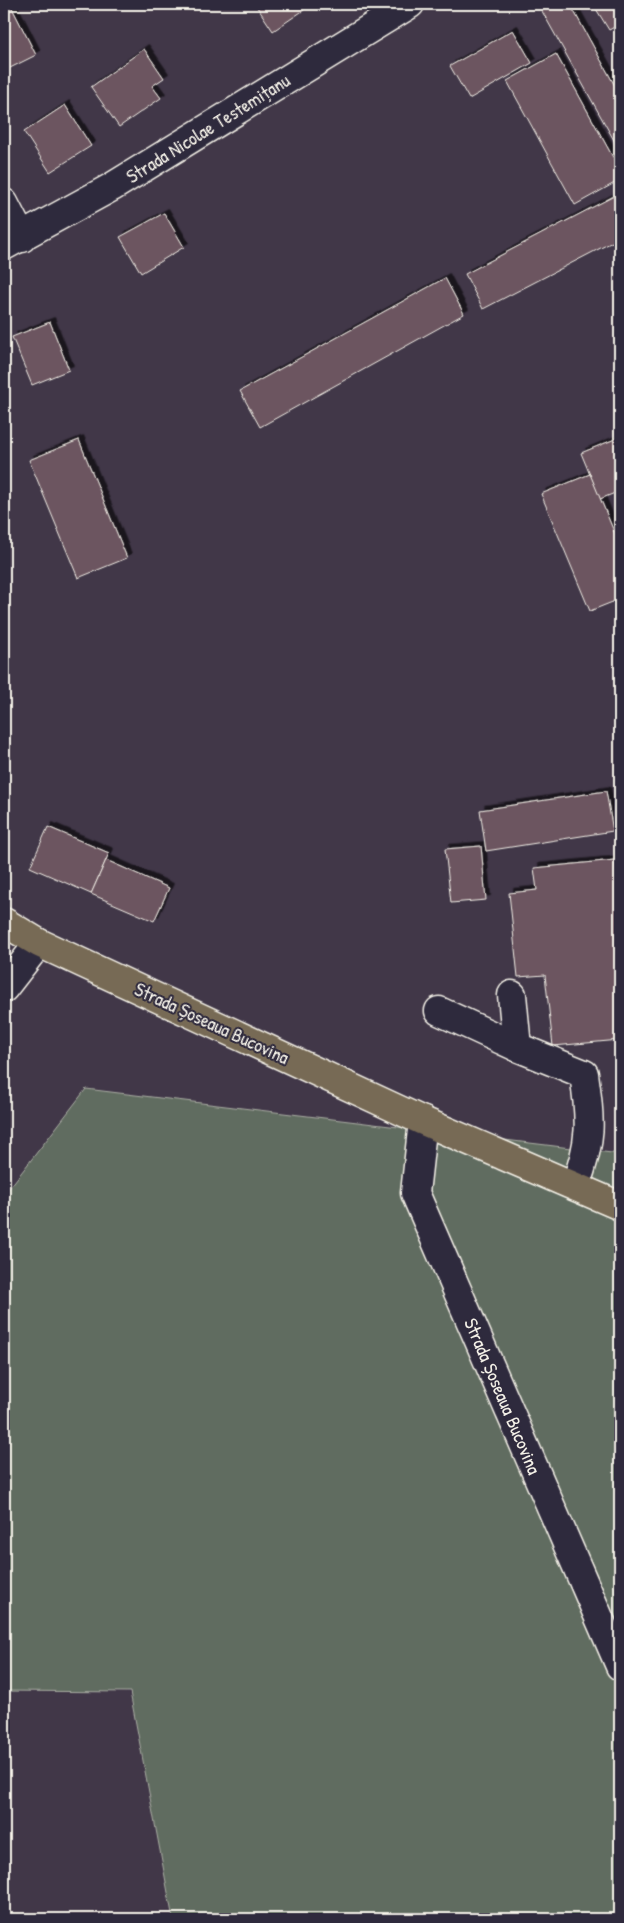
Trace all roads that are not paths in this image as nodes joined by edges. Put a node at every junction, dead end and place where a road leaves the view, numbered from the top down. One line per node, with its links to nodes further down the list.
1 (410, 4): 3 (street, Strada Nicolae Testemițanu)
2 (4, 203): 3 (street)
3 (13, 242)
4 (4, 922): 5 (main road, Strada Șoseaua Bucovina)
5 (39, 943): 6 (street); 10 (main road, Strada Șoseaua Bucovina)
6 (4, 988)
7 (512, 995): 9 (street)
8 (439, 1011): 9 (street)
9 (517, 1047): 11 (street)
10 (423, 1121): 11 (main road, Strada Șoseaua Bucovina); 13 (street, Strada Șoseaua Bucovina)
11 (575, 1186): 12 (main road, Strada Șoseaua Bucovina)
12 (620, 1206)
13 (620, 1666)

